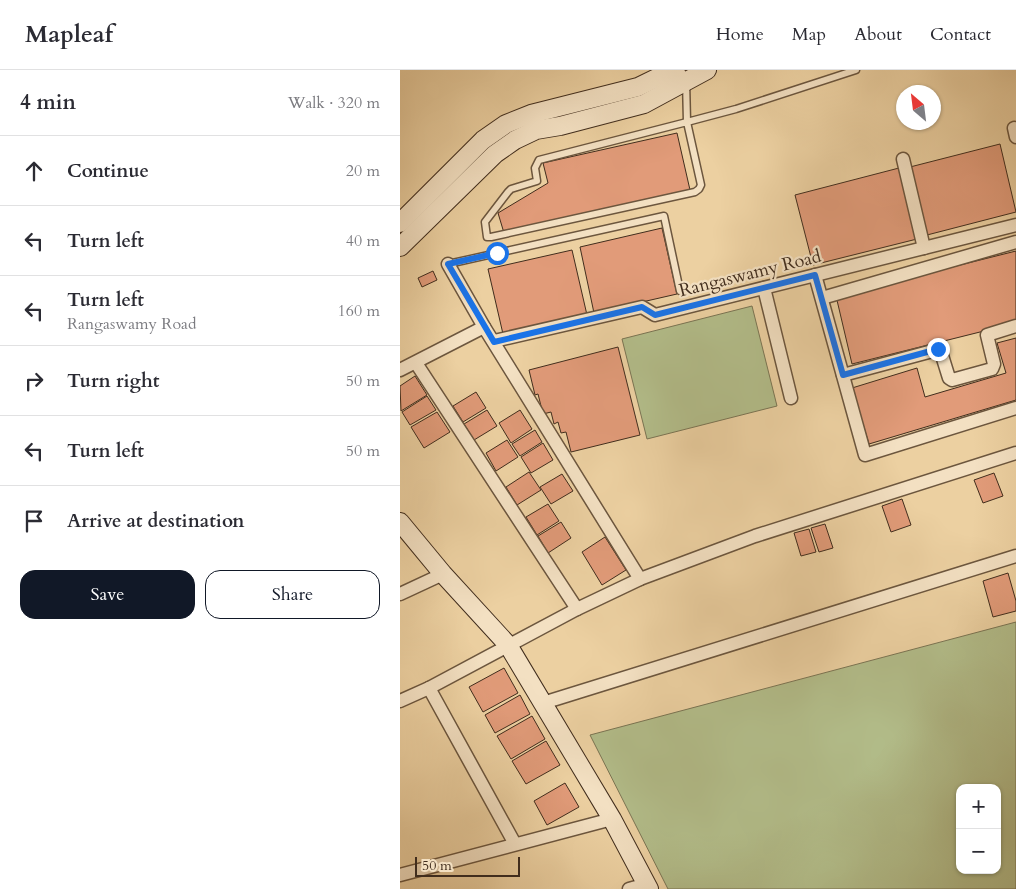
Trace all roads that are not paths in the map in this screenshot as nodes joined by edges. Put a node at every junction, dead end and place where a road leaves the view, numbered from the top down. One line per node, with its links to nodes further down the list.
1 (707, 70): 3 (street)
2 (856, 70): 4 (lane)
3 (680, 73): 4 (lane); 6 (street); 9 (street)
4 (687, 122): 4 (lane)
5 (903, 160): 10 (street)
6 (400, 223)
7 (1016, 225): 10 (street, Rangaswamy Road)
8 (1016, 242): 15 (street)
9 (400, 246)
10 (924, 248): 12 (street, Rangaswamy Road)
11 (448, 264): 14 (lane); 17 (street)
12 (815, 275): 13 (street, Rangaswamy Road); 15 (street)
13 (764, 288): 18 (street, Rangaswamy Road); 22 (street)
14 (680, 291)
15 (822, 298): 21 (street)
16 (1016, 326): 21 (street)
17 (484, 327): 18 (street); 19 (street)
18 (494, 342): 28 (street)
19 (416, 362): 20 (street); 30 (street)
20 (400, 370)
21 (843, 375): 23 (street)
22 (791, 398)
23 (1016, 408)
24 (1016, 453): 28 (street)
25 (400, 522): 27 (street)
26 (1016, 556): 34 (street)
27 (443, 574): 29 (street); 31 (street)
28 (640, 580): 30 (street)
29 (400, 594)
30 (577, 609): 31 (street)
31 (508, 645): 32 (street); 34 (street)
32 (429, 688): 33 (street); 36 (street)
33 (400, 701)
34 (543, 703): 35 (street)
35 (612, 819): 36 (street); 38 (street)
36 (516, 844): 37 (street)
37 (400, 875)
38 (648, 887): 39 (street)
39 (629, 889)

